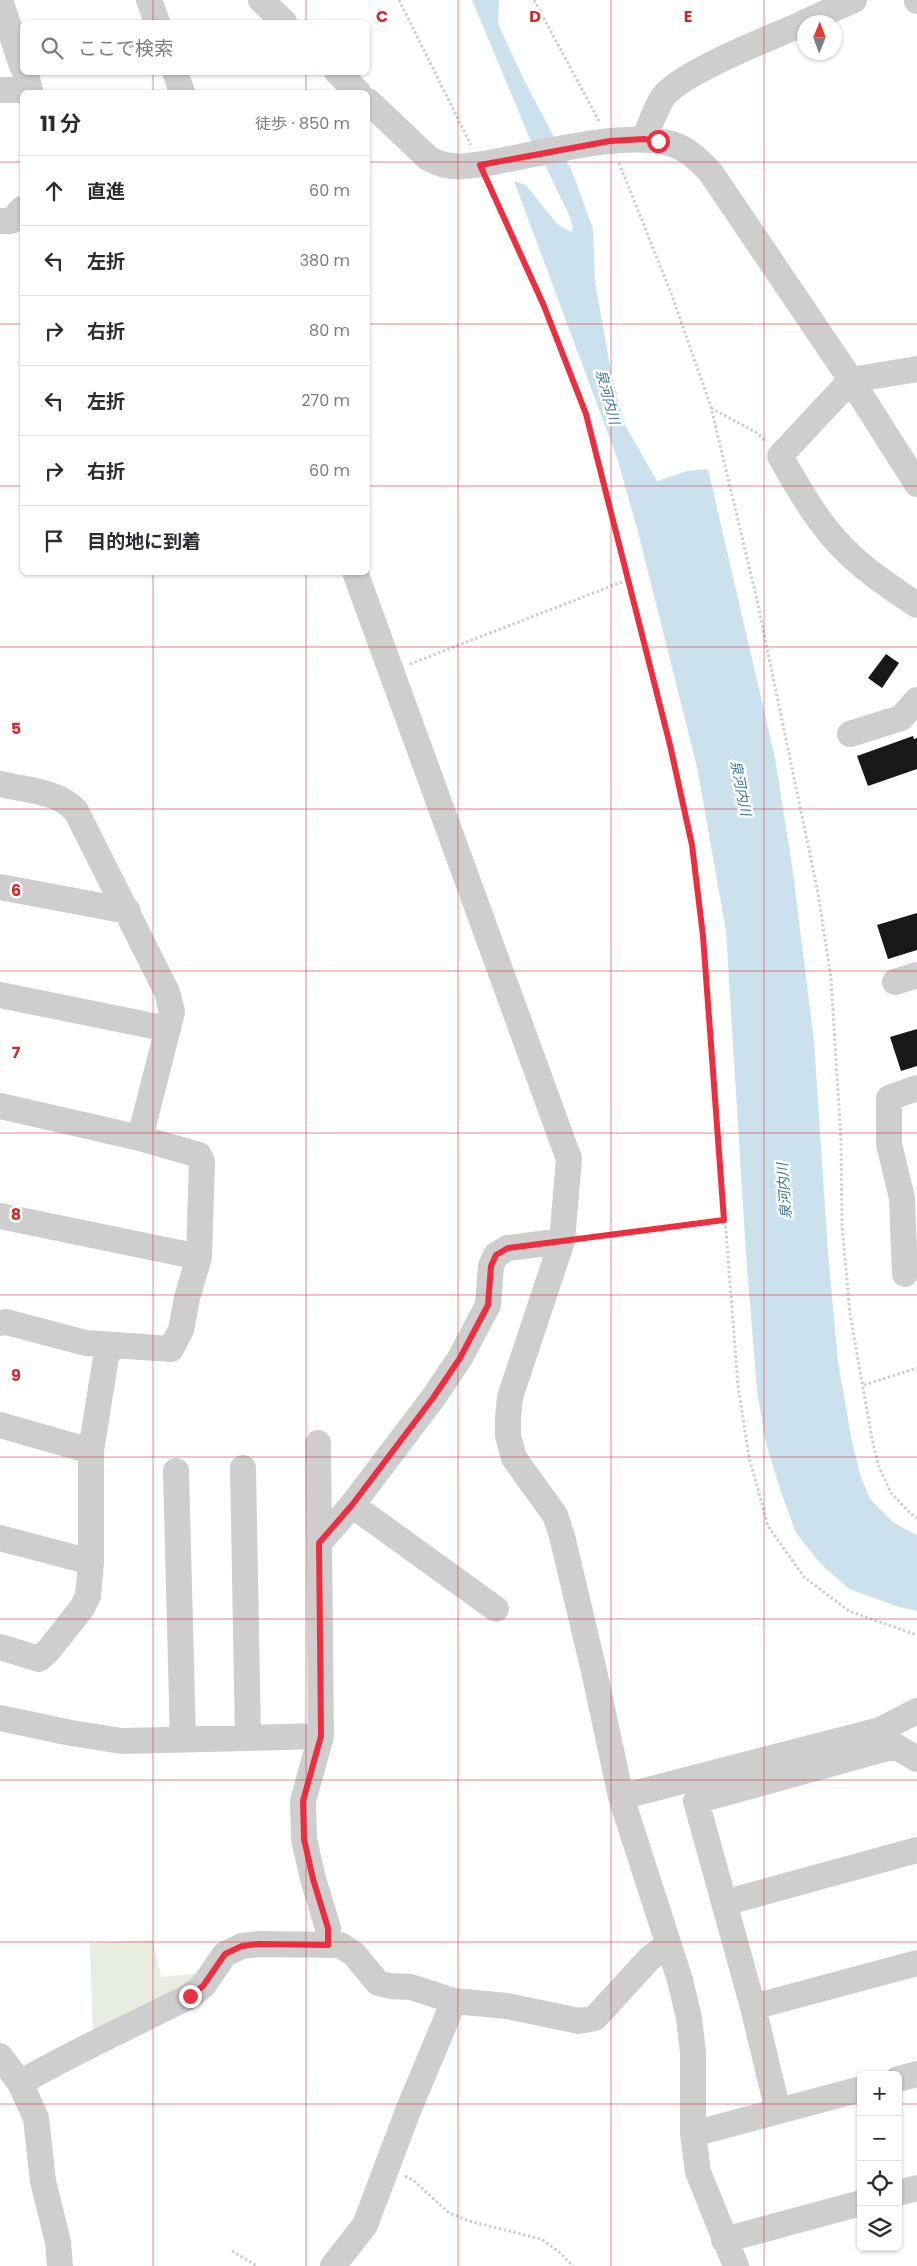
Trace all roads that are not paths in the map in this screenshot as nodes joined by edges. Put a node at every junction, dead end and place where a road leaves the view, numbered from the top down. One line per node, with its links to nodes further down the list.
1 (0, 0): 9 (street)
2 (149, 0): 6 (street)
3 (261, 0): 7 (street)
4 (854, 0): 5 (street)
5 (822, 15)
6 (156, 20)
7 (282, 20)
8 (797, 27): 17 (street)
9 (20, 59)
10 (176, 75): 14 (street)
11 (340, 75): 15 (street)
12 (27, 80): 13 (street)
13 (0, 90)
14 (181, 90)
15 (356, 90)
16 (370, 103): 17 (street)
17 (644, 139): 21 (street)
18 (20, 211): 19 (street)
19 (0, 221)
20 (917, 369): 21 (street)
21 (850, 380): 22 (street); 24 (street)
22 (917, 484)
23 (356, 575): 36 (street)
24 (917, 604)
25 (917, 700): 26 (street)
26 (850, 734)
27 (0, 784): 29 (street)
28 (0, 888): 29 (street)
29 (128, 911): 31 (street)
30 (0, 996): 31 (street)
31 (168, 1029): 34 (street)
32 (917, 1088): 38 (street)
33 (0, 1106): 34 (street)
34 (140, 1138): 37 (street)
35 (0, 1216): 37 (street)
36 (562, 1241): 46 (street); 58 (street)
37 (199, 1256): 40 (street)
38 (905, 1274)
39 (0, 1324): 40 (street)
40 (112, 1345): 43 (street)
41 (0, 1425): 43 (street)
42 (318, 1443): 48 (street)
43 (91, 1451): 49 (street)
44 (243, 1468): 55 (street)
45 (176, 1471): 56 (street)
46 (352, 1505): 48 (street); 50 (street)
47 (0, 1538): 49 (street)
48 (319, 1543): 54 (street)
49 (91, 1562): 51 (street)
50 (496, 1609)
51 (0, 1647)
52 (917, 1711): 58 (street)
53 (0, 1718): 56 (street)
54 (321, 1736): 55 (street); 61 (street)
55 (248, 1738): 56 (street)
56 (183, 1740)
57 (917, 1759): 60 (street)
58 (621, 1797): 62 (street)
59 (917, 1850): 60 (street)
60 (724, 1903): 65 (street)
61 (328, 1945): 64 (street); 69 (street)
62 (669, 1945): 64 (street); 72 (street)
63 (917, 1963): 65 (street)
64 (454, 2001): 78 (street)
65 (753, 2007): 71 (street)
66 (0, 2056): 69 (street)
67 (917, 2074): 68 (street)
68 (902, 2078)
69 (20, 2082): 77 (street)
70 (857, 2090): 71 (street)
71 (778, 2112): 72 (street)
72 (693, 2134): 76 (street)
73 (917, 2188): 74 (street)
74 (902, 2192)
75 (857, 2204): 76 (street)
76 (724, 2240): 79 (street)
77 (60, 2266)
78 (333, 2266)
79 (736, 2266)

